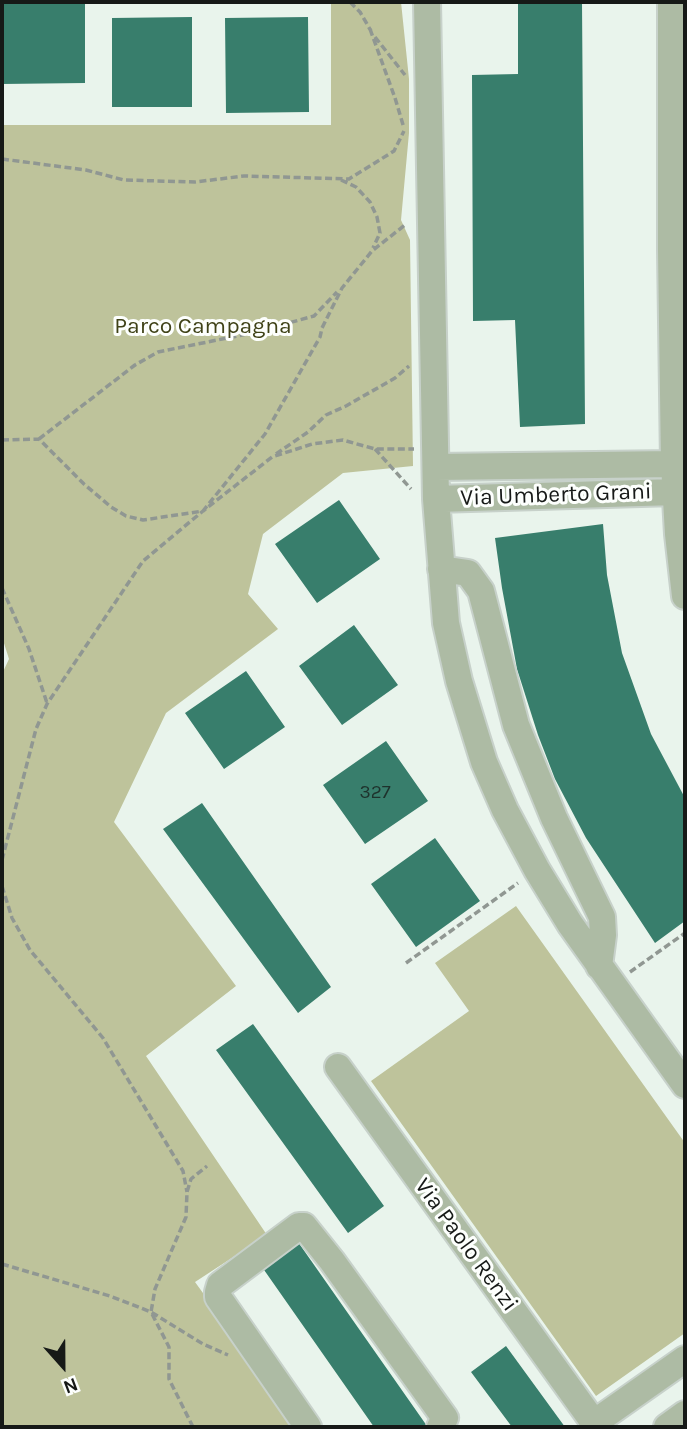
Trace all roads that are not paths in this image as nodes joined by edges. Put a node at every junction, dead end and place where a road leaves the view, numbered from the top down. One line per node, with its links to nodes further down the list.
1 (427, 2): 4 (street)
2 (671, 2): 3 (street)
3 (674, 464): 4 (street, Via Umberto Grani); 5 (street)
4 (436, 467): 6 (street)
5 (675, 492): 6 (street, Via Umberto Grani); 8 (street)
6 (424, 494): 7 (street)
7 (441, 569): 9 (street); 9 (street)
8 (685, 596)
9 (599, 966): 11 (street)
10 (338, 1067): 14 (street, Via Paolo Renzi)
11 (685, 1085)
12 (685, 1359): 14 (street, Via Paolo Renzi)
13 (685, 1414): 17 (street)
14 (596, 1425)
15 (309, 1427): 16 (street)
16 (440, 1427)
17 (667, 1427)

